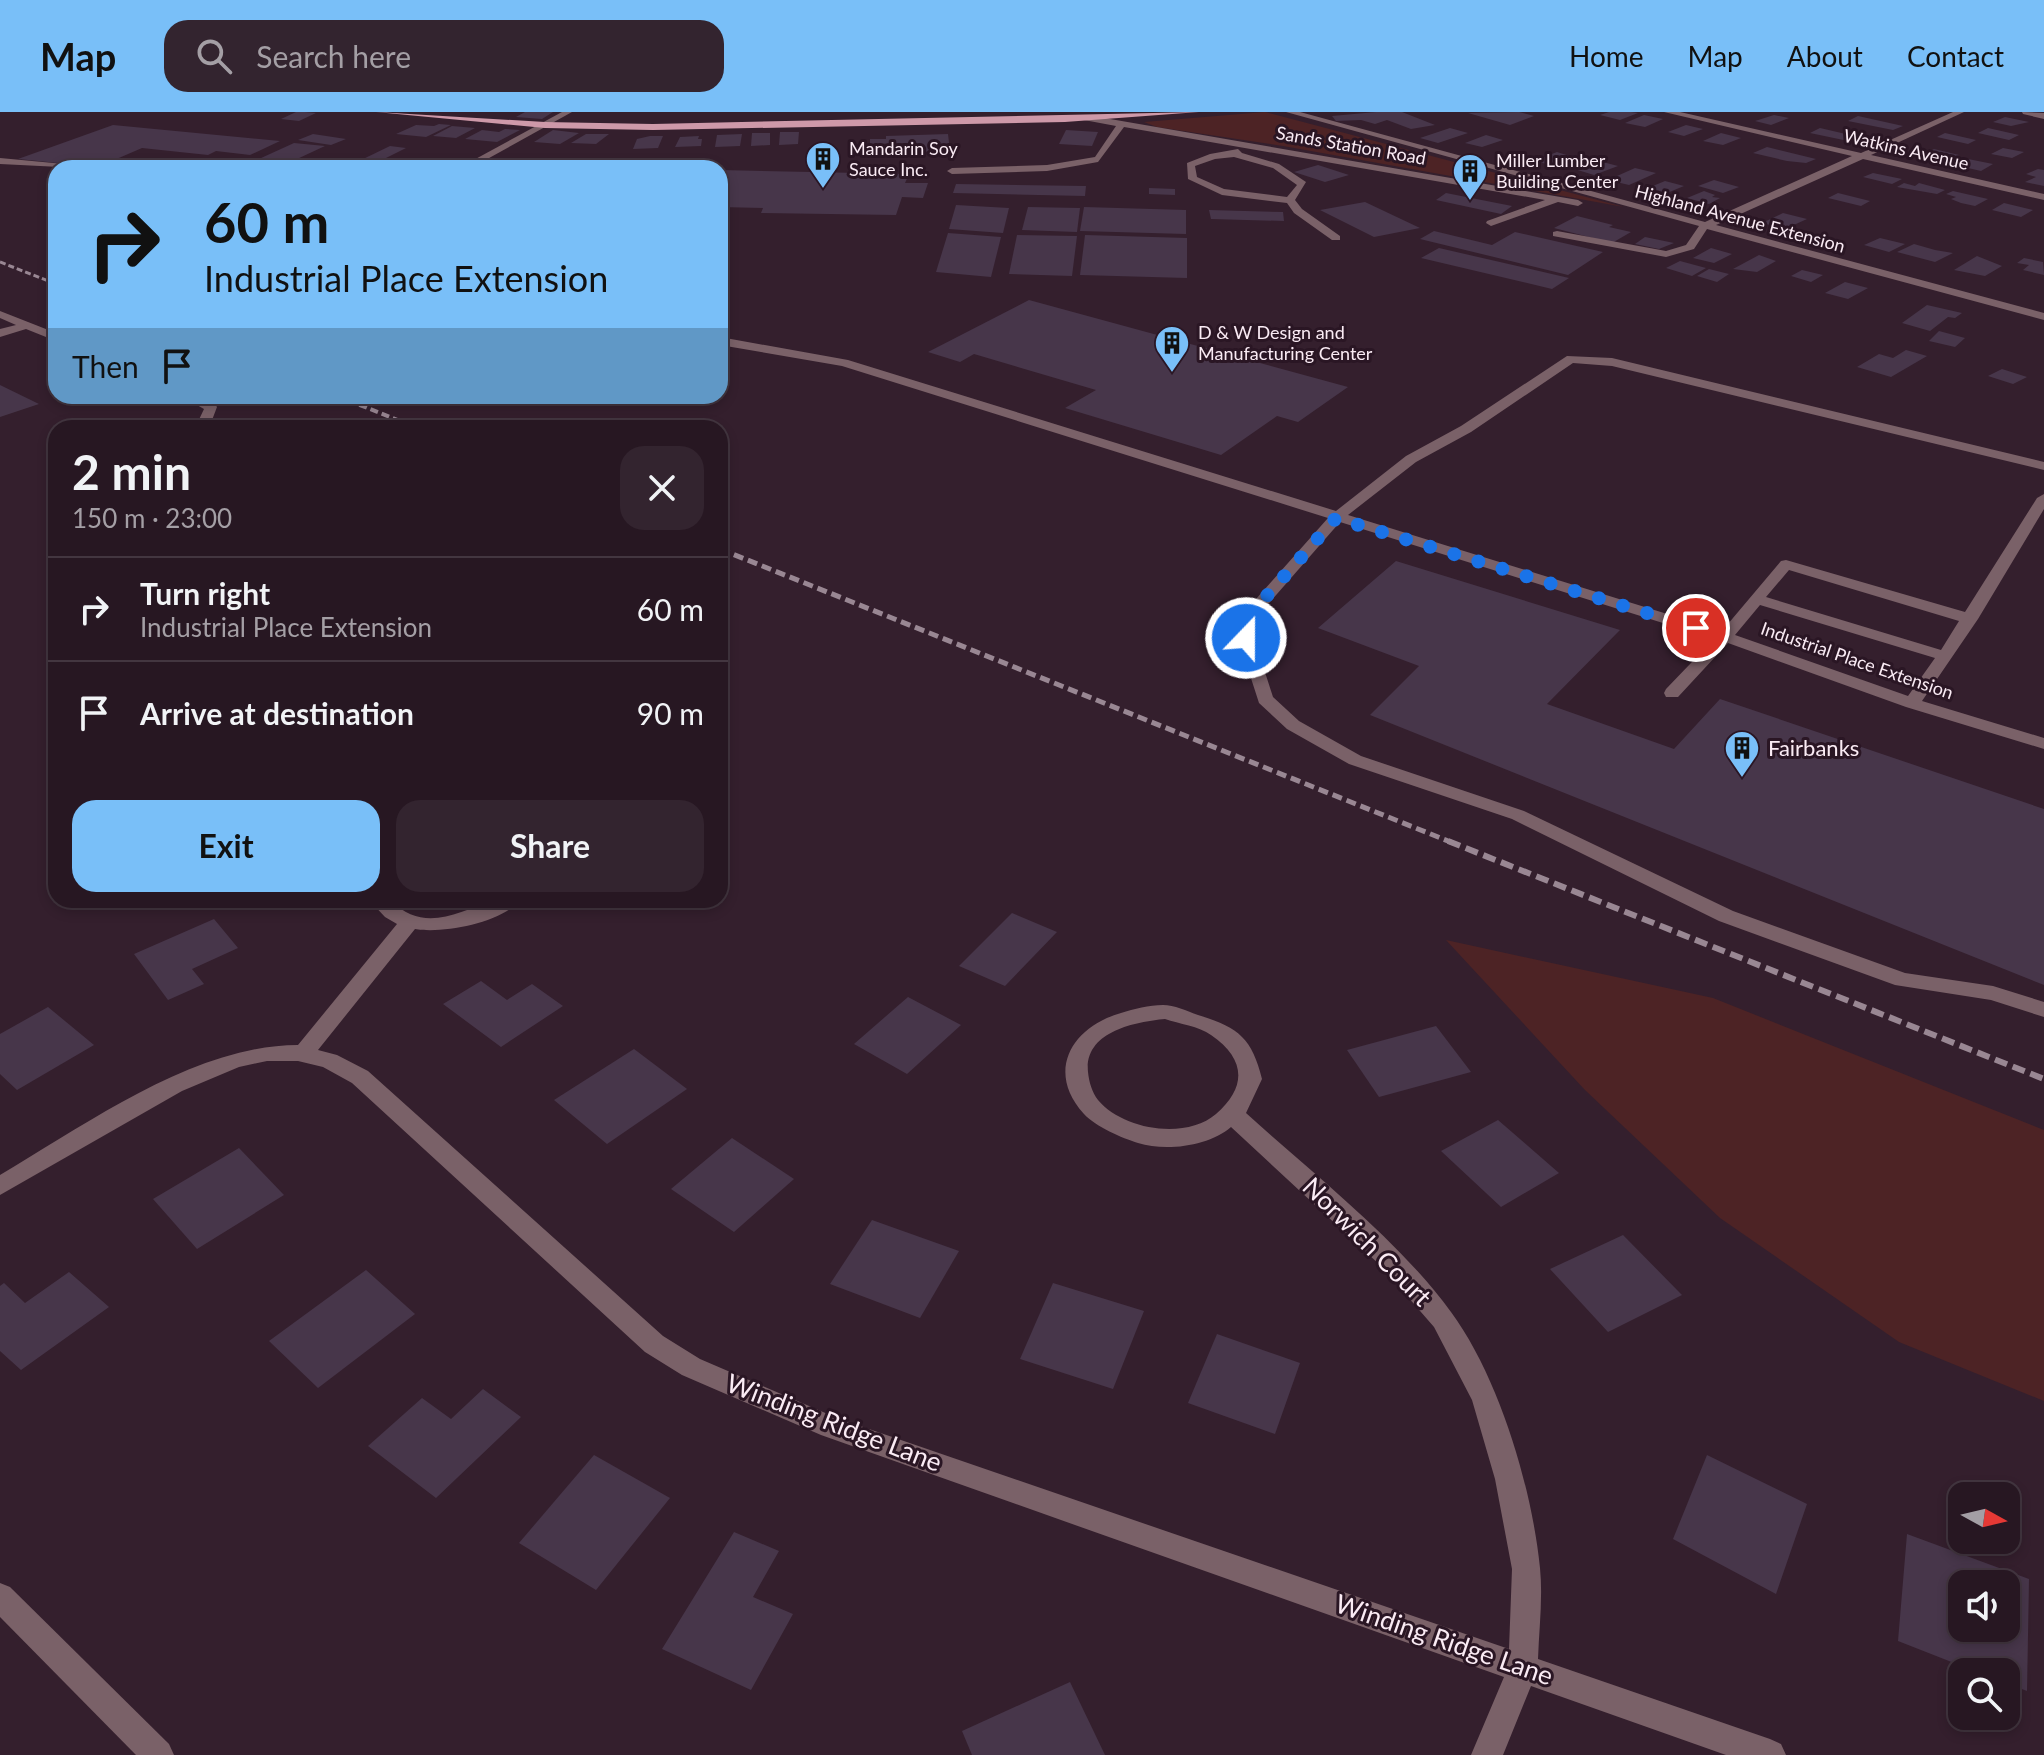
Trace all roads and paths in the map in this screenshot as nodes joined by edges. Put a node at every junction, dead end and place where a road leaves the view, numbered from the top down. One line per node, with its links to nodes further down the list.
1 (380, 112): 12 (main road)
2 (568, 112): 12 (street)
3 (1195, 112): 8 (main road)
4 (1290, 112): 23 (street, Highland Avenue Extension)
5 (1668, 112): 15 (street, Watkins Avenue)
6 (1960, 112): 15 (street)
7 (2026, 112): 9 (street)
8 (1132, 114): 10 (main road)
9 (2044, 116)
10 (1087, 118): 11 (street, Sands Station Road); 12 (main road)
11 (1122, 124): 13 (street, Sands Station Road); 19 (street)
12 (545, 125): 16 (street)
13 (1248, 145): 14 (street); 26 (street, Sands Station Road)
14 (1234, 154): 20 (street); 24 (street)
15 (1859, 155): 25 (street, Watkins Avenue); 29 (street)
16 (479, 160)
17 (0, 161): 18 (street)
18 (48, 165)
19 (952, 171)
20 (1288, 174): 21 (street); 27 (street)
21 (1279, 181)
22 (1269, 189): 24 (street)
23 (1580, 192): 26 (street); 29 (street, Highland Avenue Extension)
24 (1259, 196): 27 (street)
25 (2044, 197)
26 (1557, 199): 28 (street); 29 (street, Sands Station Road)
27 (1290, 200): 31 (street)
28 (1491, 223)
29 (1704, 226): 30 (street); 33 (street, Highland Avenue Extension)
30 (1557, 234)
31 (1336, 238)
32 (0, 314): 34 (street)
33 (2044, 317)
34 (27, 325): 35 (street); 36 (street)
35 (0, 333)
36 (48, 333)
37 (728, 342): 42 (street, Industrial Place Extension)
38 (204, 404): 39 (street)
39 (205, 420)
40 (2044, 466): 42 (street)
41 (2044, 498): 44 (street)
42 (1336, 518): 45 (street, Industrial Place Extension); 53 (street)
43 (1756, 599): 44 (street); 45 (street); 46 (street)
44 (1970, 619): 46 (street)
45 (1725, 637): 47 (street); 48 (street, Industrial Place Extension)
46 (1945, 656): 48 (street)
47 (1672, 693)
48 (1912, 703): 49 (street, Industrial Place Extension)
49 (2044, 744)
50 (386, 908): 52 (street)
51 (497, 908): 52 (street)
52 (410, 921): 54 (street)
53 (2044, 1010)
54 (305, 1052): 56 (street, Winding Ridge Lane); 58 (street, Winding Ridge Lane)
55 (1234, 1116): 55 (street); 58 (street, Norwich Court)
56 (0, 1186)
57 (0, 1597): 59 (street)
58 (1523, 1668): 60 (street); 61 (street, Winding Ridge Lane)
59 (158, 1755)
60 (1487, 1755)
61 (1770, 1755)

